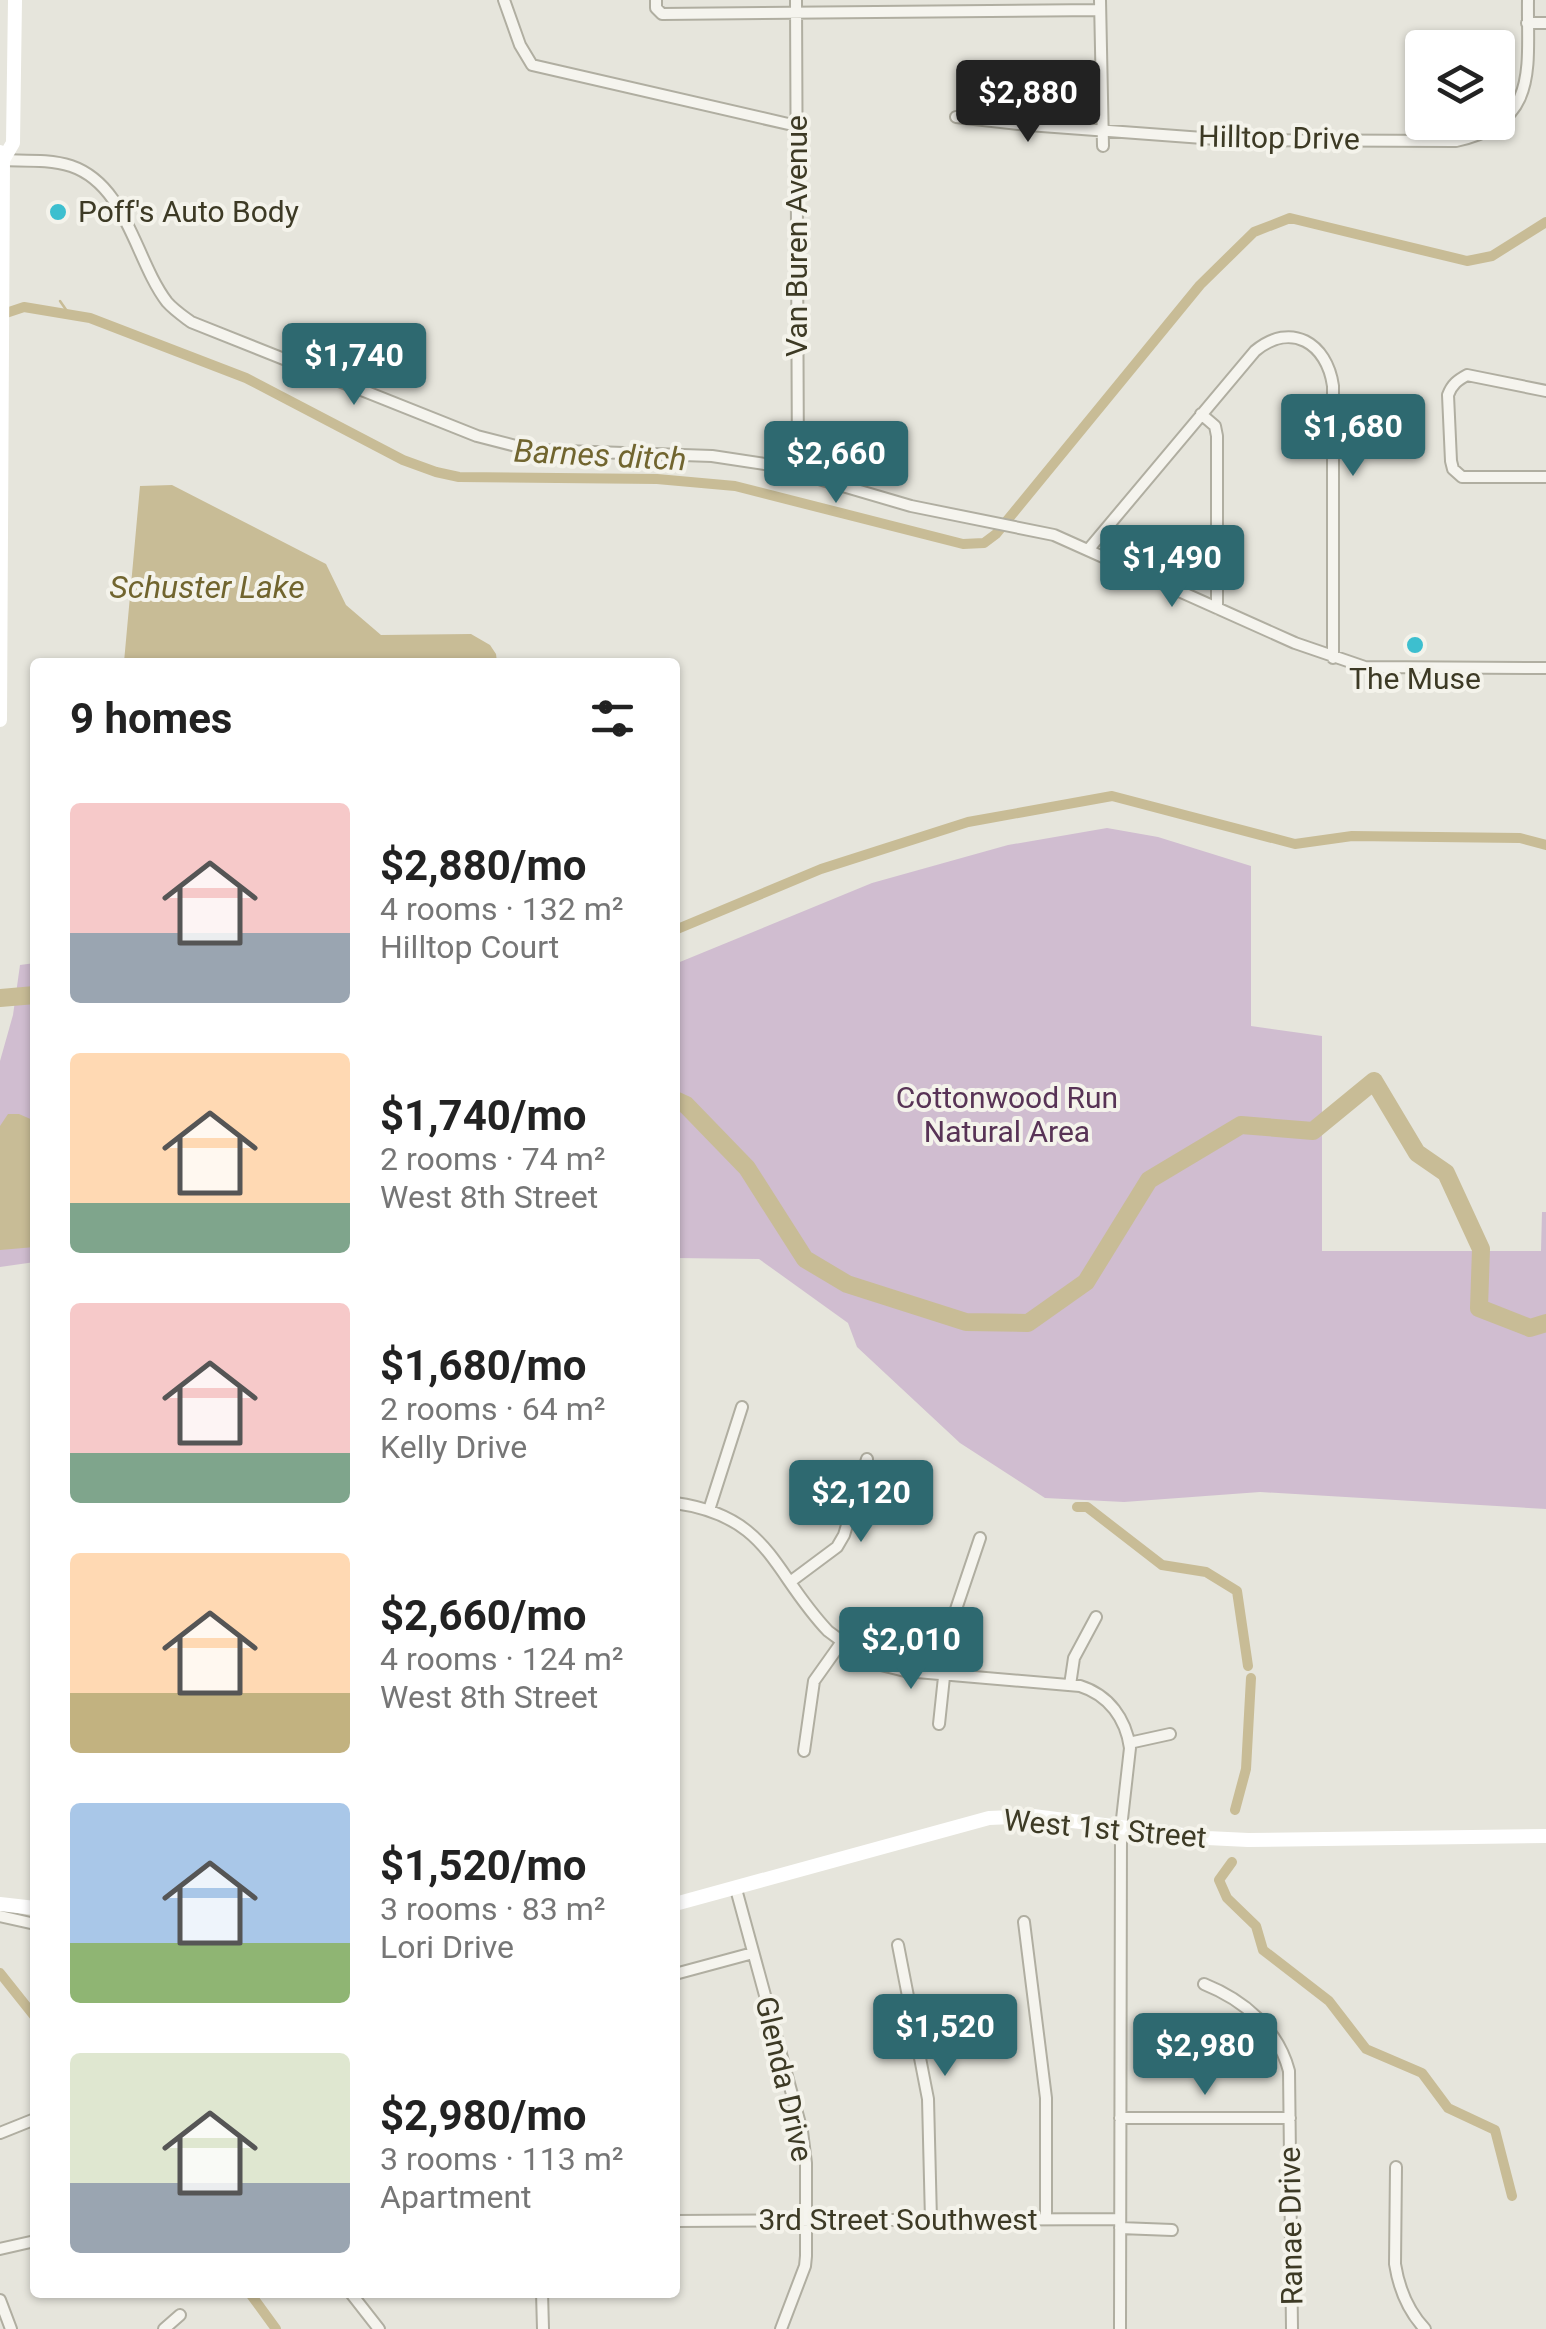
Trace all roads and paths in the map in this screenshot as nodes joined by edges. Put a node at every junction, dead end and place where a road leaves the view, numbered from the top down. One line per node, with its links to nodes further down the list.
1 (14, 0): 14 (main road)
2 (504, 0): 11 (street)
3 (656, 0): 7 (street)
4 (796, 0): 7 (street, Van Buren Avenue)
5 (1528, 0): 8 (street, Hilltop Drive)
6 (1100, 5): 7 (street); 12 (street)
7 (796, 14): 11 (street, Van Buren Avenue)
8 (1527, 23): 9 (street); 12 (street, Hilltop Drive)
9 (1546, 23)
10 (956, 117): 12 (street, Hilltop Drive)
11 (797, 126): 18 (street, Van Buren Avenue)
12 (1103, 130): 13 (street)
13 (1103, 146)
14 (1, 158): 15 (main road); 18 (street)
15 (2, 297): 24 (main road)
16 (1546, 391): 19 (street)
17 (1201, 414): 20 (street); 21 (street); 22 (street)
18 (798, 472): 20 (street)
19 (1546, 477)
20 (1088, 550): 21 (street)
21 (1217, 608): 22 (street)
22 (1333, 658): 23 (street)
23 (1546, 668)
24 (0, 720)
25 (742, 1407): 28 (street)
26 (867, 1459): 30 (street)
27 (680, 1505): 28 (street)
28 (709, 1510): 30 (street)
29 (980, 1538): 33 (street)
30 (790, 1582): 32 (street)
31 (1096, 1618): 34 (street)
32 (841, 1643): 33 (street); 38 (street)
33 (945, 1675): 34 (street); 35 (street)
34 (1070, 1685): 37 (street)
35 (939, 1724)
36 (1170, 1734): 37 (street)
37 (1129, 1743): 39 (street)
38 (804, 1751)
39 (1121, 1828): 40 (main road, West 1st Street); 41 (main road, West 1st Street); 52 (street)
40 (1546, 1836)
41 (736, 1889): 42 (main road, West 1st Street); 49 (street, Glenda Drive)
42 (680, 1903)
43 (0, 1904): 44 (main road)
44 (30, 1907)
45 (0, 1916): 47 (street)
46 (1024, 1922): 57 (street)
47 (30, 1923)
48 (898, 1945): 59 (street)
49 (753, 1953): 50 (street); 58 (street, Glenda Drive)
50 (680, 1973)
51 (1204, 1984): 53 (street, Ranae Drive)
52 (1120, 2118): 53 (street); 61 (street)
53 (1290, 2118): 75 (street, Ranae Drive)
54 (30, 2121): 55 (street)
55 (0, 2133)
56 (1396, 2167): 76 (street)
57 (1046, 2219): 59 (street, 3rd Street Southwest); 61 (street, 3rd Street Southwest)
58 (806, 2220): 59 (street, 3rd Street Southwest); 60 (street, 3rd Street Southwest); 73 (street, Glenda Drive)
59 (931, 2220)
60 (680, 2221)
61 (1120, 2224): 62 (street, 3rd Street Southwest); 74 (street)
62 (1172, 2230)
63 (30, 2242): 64 (street)
64 (0, 2249)
65 (355, 2298): 71 (street)
66 (542, 2298): 72 (street)
67 (0, 2300): 69 (street)
68 (180, 2315): 70 (street)
69 (11, 2329)
70 (164, 2329)
71 (379, 2329)
72 (543, 2329)
73 (781, 2329)
74 (1120, 2329)
75 (1292, 2329)
76 (1426, 2329)

